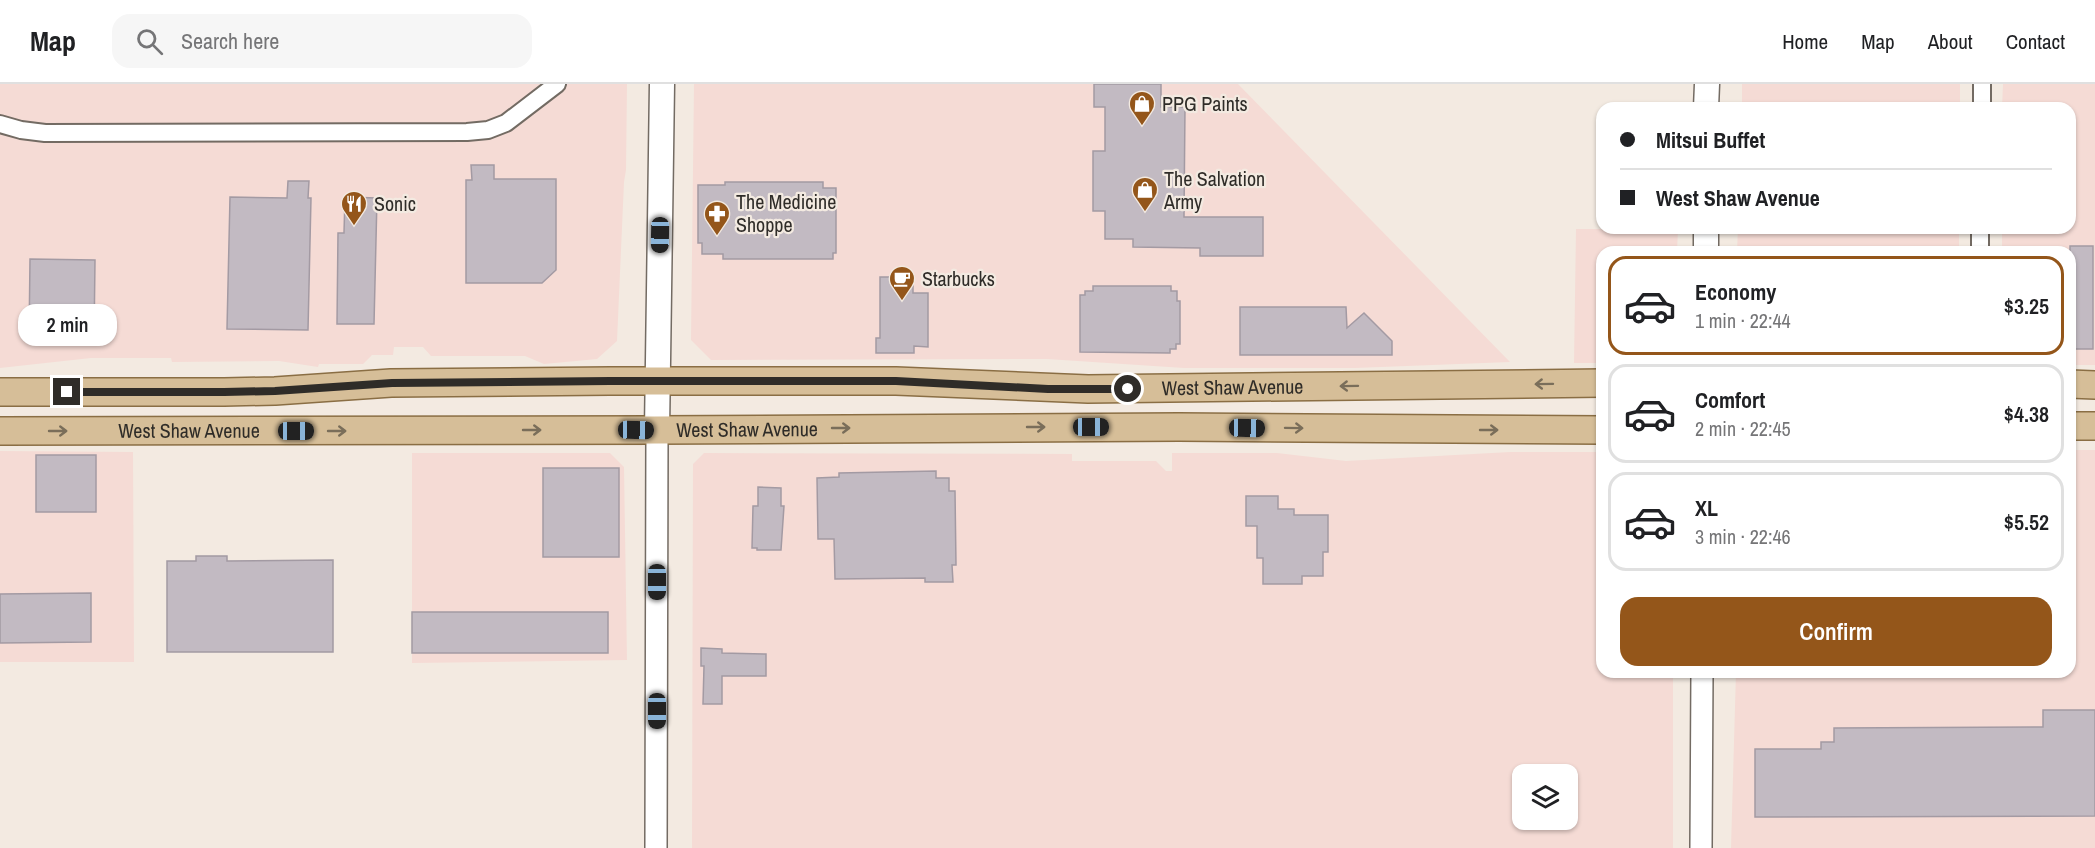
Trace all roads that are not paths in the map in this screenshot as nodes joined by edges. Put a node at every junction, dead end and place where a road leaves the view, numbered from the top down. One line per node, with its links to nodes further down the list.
1 (557, 84): 7 (street)
2 (662, 84): 8 (main road)
3 (1707, 84): 5 (main road)
4 (1982, 84): 6 (street)
5 (1706, 102)
6 (1982, 102)
7 (0, 124)
8 (658, 382): 13 (main road, West Shaw Avenue); 15 (main road, West Shaw Avenue); 21 (main road)
9 (1596, 383): 11 (main road, West Shaw Avenue, one-way to 11)
10 (2076, 384): 12 (main road)
11 (1404, 385): 13 (main road, West Shaw Avenue, one-way to 13); 19 (main road)
12 (2095, 385)
13 (1167, 388): 20 (main road)
14 (0, 392): 15 (main road, West Shaw Avenue)
15 (136, 392): 16 (main road)
16 (0, 412)
17 (2076, 426): 18 (main road)
18 (2095, 426)
19 (1179, 427): 20 (main road, West Shaw Avenue, one-way to 19); 22 (main road, West Shaw Avenue, one-way to 22)
20 (981, 428): 21 (main road, West Shaw Avenue, one-way to 20)
21 (657, 430): 23 (main road, West Shaw Avenue, one-way to 21); 25 (street)
22 (1596, 430)
23 (0, 431)
24 (1702, 678): 26 (street)
25 (656, 848)
26 (1701, 848)

